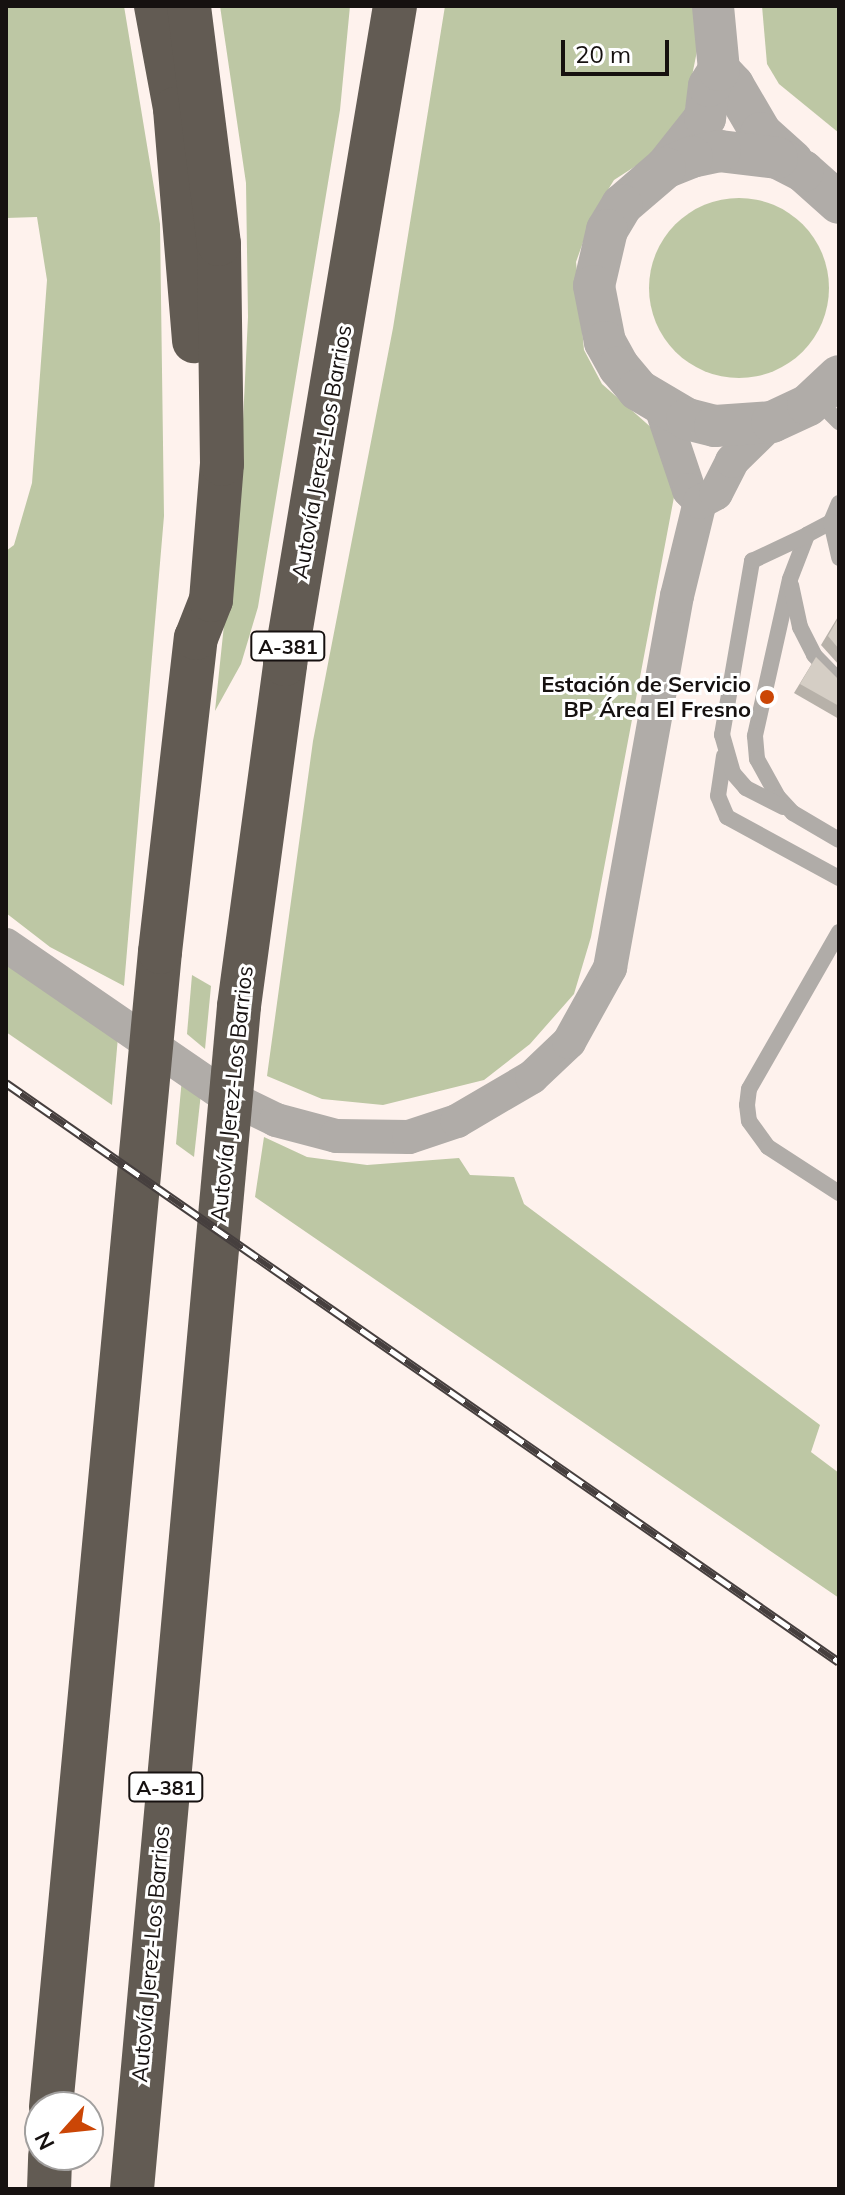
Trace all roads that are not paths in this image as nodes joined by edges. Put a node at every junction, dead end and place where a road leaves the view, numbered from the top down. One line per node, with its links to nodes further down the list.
1 (156, 6): 17 (highway)
2 (189, 6): 17 (highway)
3 (395, 6): 27 (highway, Autovía Jerez-Los Barrios / A-381)
4 (713, 6): 5 (street)
5 (719, 70): 6 (street); 7 (street)
6 (665, 168): 7 (street); 9 (street)
7 (803, 171): 8 (street)
8 (839, 203)
9 (661, 407): 10 (street); 11 (street)
10 (820, 407): 11 (street)
11 (700, 502): 24 (street)
12 (839, 503): 13 (lane)
13 (831, 522): 14 (lane); 15 (lane)
14 (807, 535): 16 (lane); 19 (lane)
15 (839, 558)
16 (790, 579): 18 (lane); 20 (lane)
17 (196, 638): 26 (highway)
18 (839, 681)
19 (724, 754): 20 (lane); 22 (lane)
20 (793, 813): 21 (lane)
21 (839, 840)
22 (839, 878)
23 (839, 932): 25 (lane)
24 (6, 945)
25 (839, 1193)
26 (53, 2091)
27 (132, 2189)

